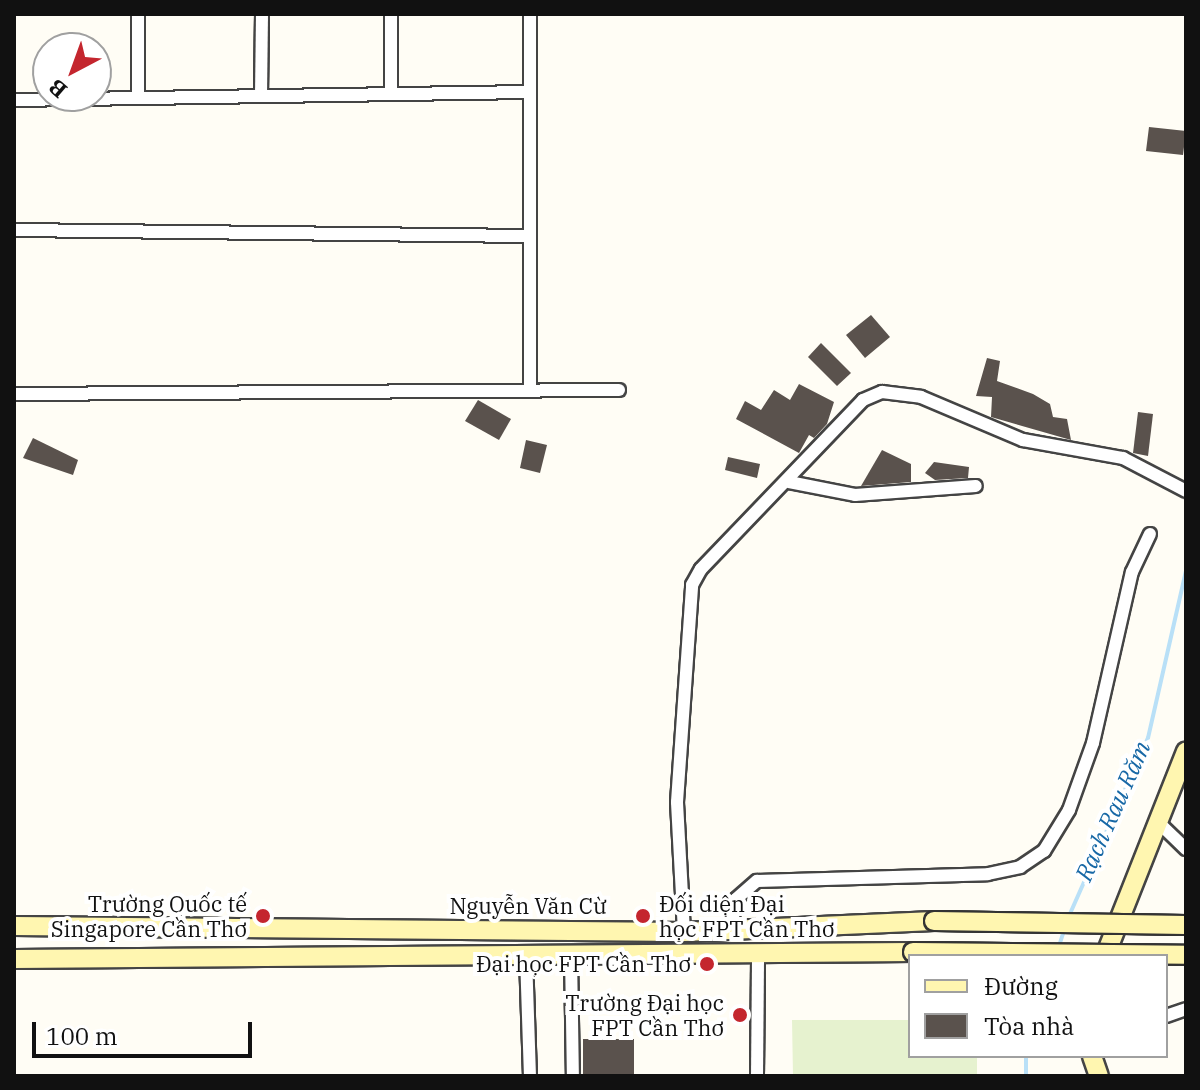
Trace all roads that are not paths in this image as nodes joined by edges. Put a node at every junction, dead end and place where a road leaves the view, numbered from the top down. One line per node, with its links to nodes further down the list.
1 (138, 14): 8 (street)
2 (262, 14): 7 (street)
3 (391, 14): 6 (street)
4 (530, 14): 5 (street)
5 (530, 92): 6 (street); 11 (street)
6 (391, 94): 7 (street)
7 (261, 96): 8 (street)
8 (138, 98): 9 (street)
9 (14, 100)
10 (14, 230): 11 (street)
11 (530, 236): 13 (street)
12 (619, 390): 13 (street)
13 (530, 391): 14 (street)
14 (14, 394)
15 (789, 482): 16 (street); 17 (street); 26 (street)
16 (976, 486)
17 (1186, 491)
18 (1150, 534): 24 (street)
19 (1186, 751): 20 (main road)
20 (1158, 822): 21 (street); 29 (main road)
21 (1186, 849)
22 (1186, 925): 24 (main road, Nguyễn Văn Cừ, bridge)
23 (14, 926): 25 (main road, Nguyễn Văn Cừ)
24 (731, 930): 26 (main road, Nguyễn Văn Cừ)
25 (526, 931): 26 (main road, Nguyễn Văn Cừ); 31 (main road)
26 (684, 932)
27 (758, 954): 28 (main road, bridge); 30 (main road); 35 (street)
28 (1095, 954)
29 (1106, 954)
30 (571, 955): 31 (main road); 34 (street)
31 (526, 956): 32 (main road); 33 (street)
32 (14, 959)
33 (530, 1076)
34 (573, 1076)
35 (757, 1076)

